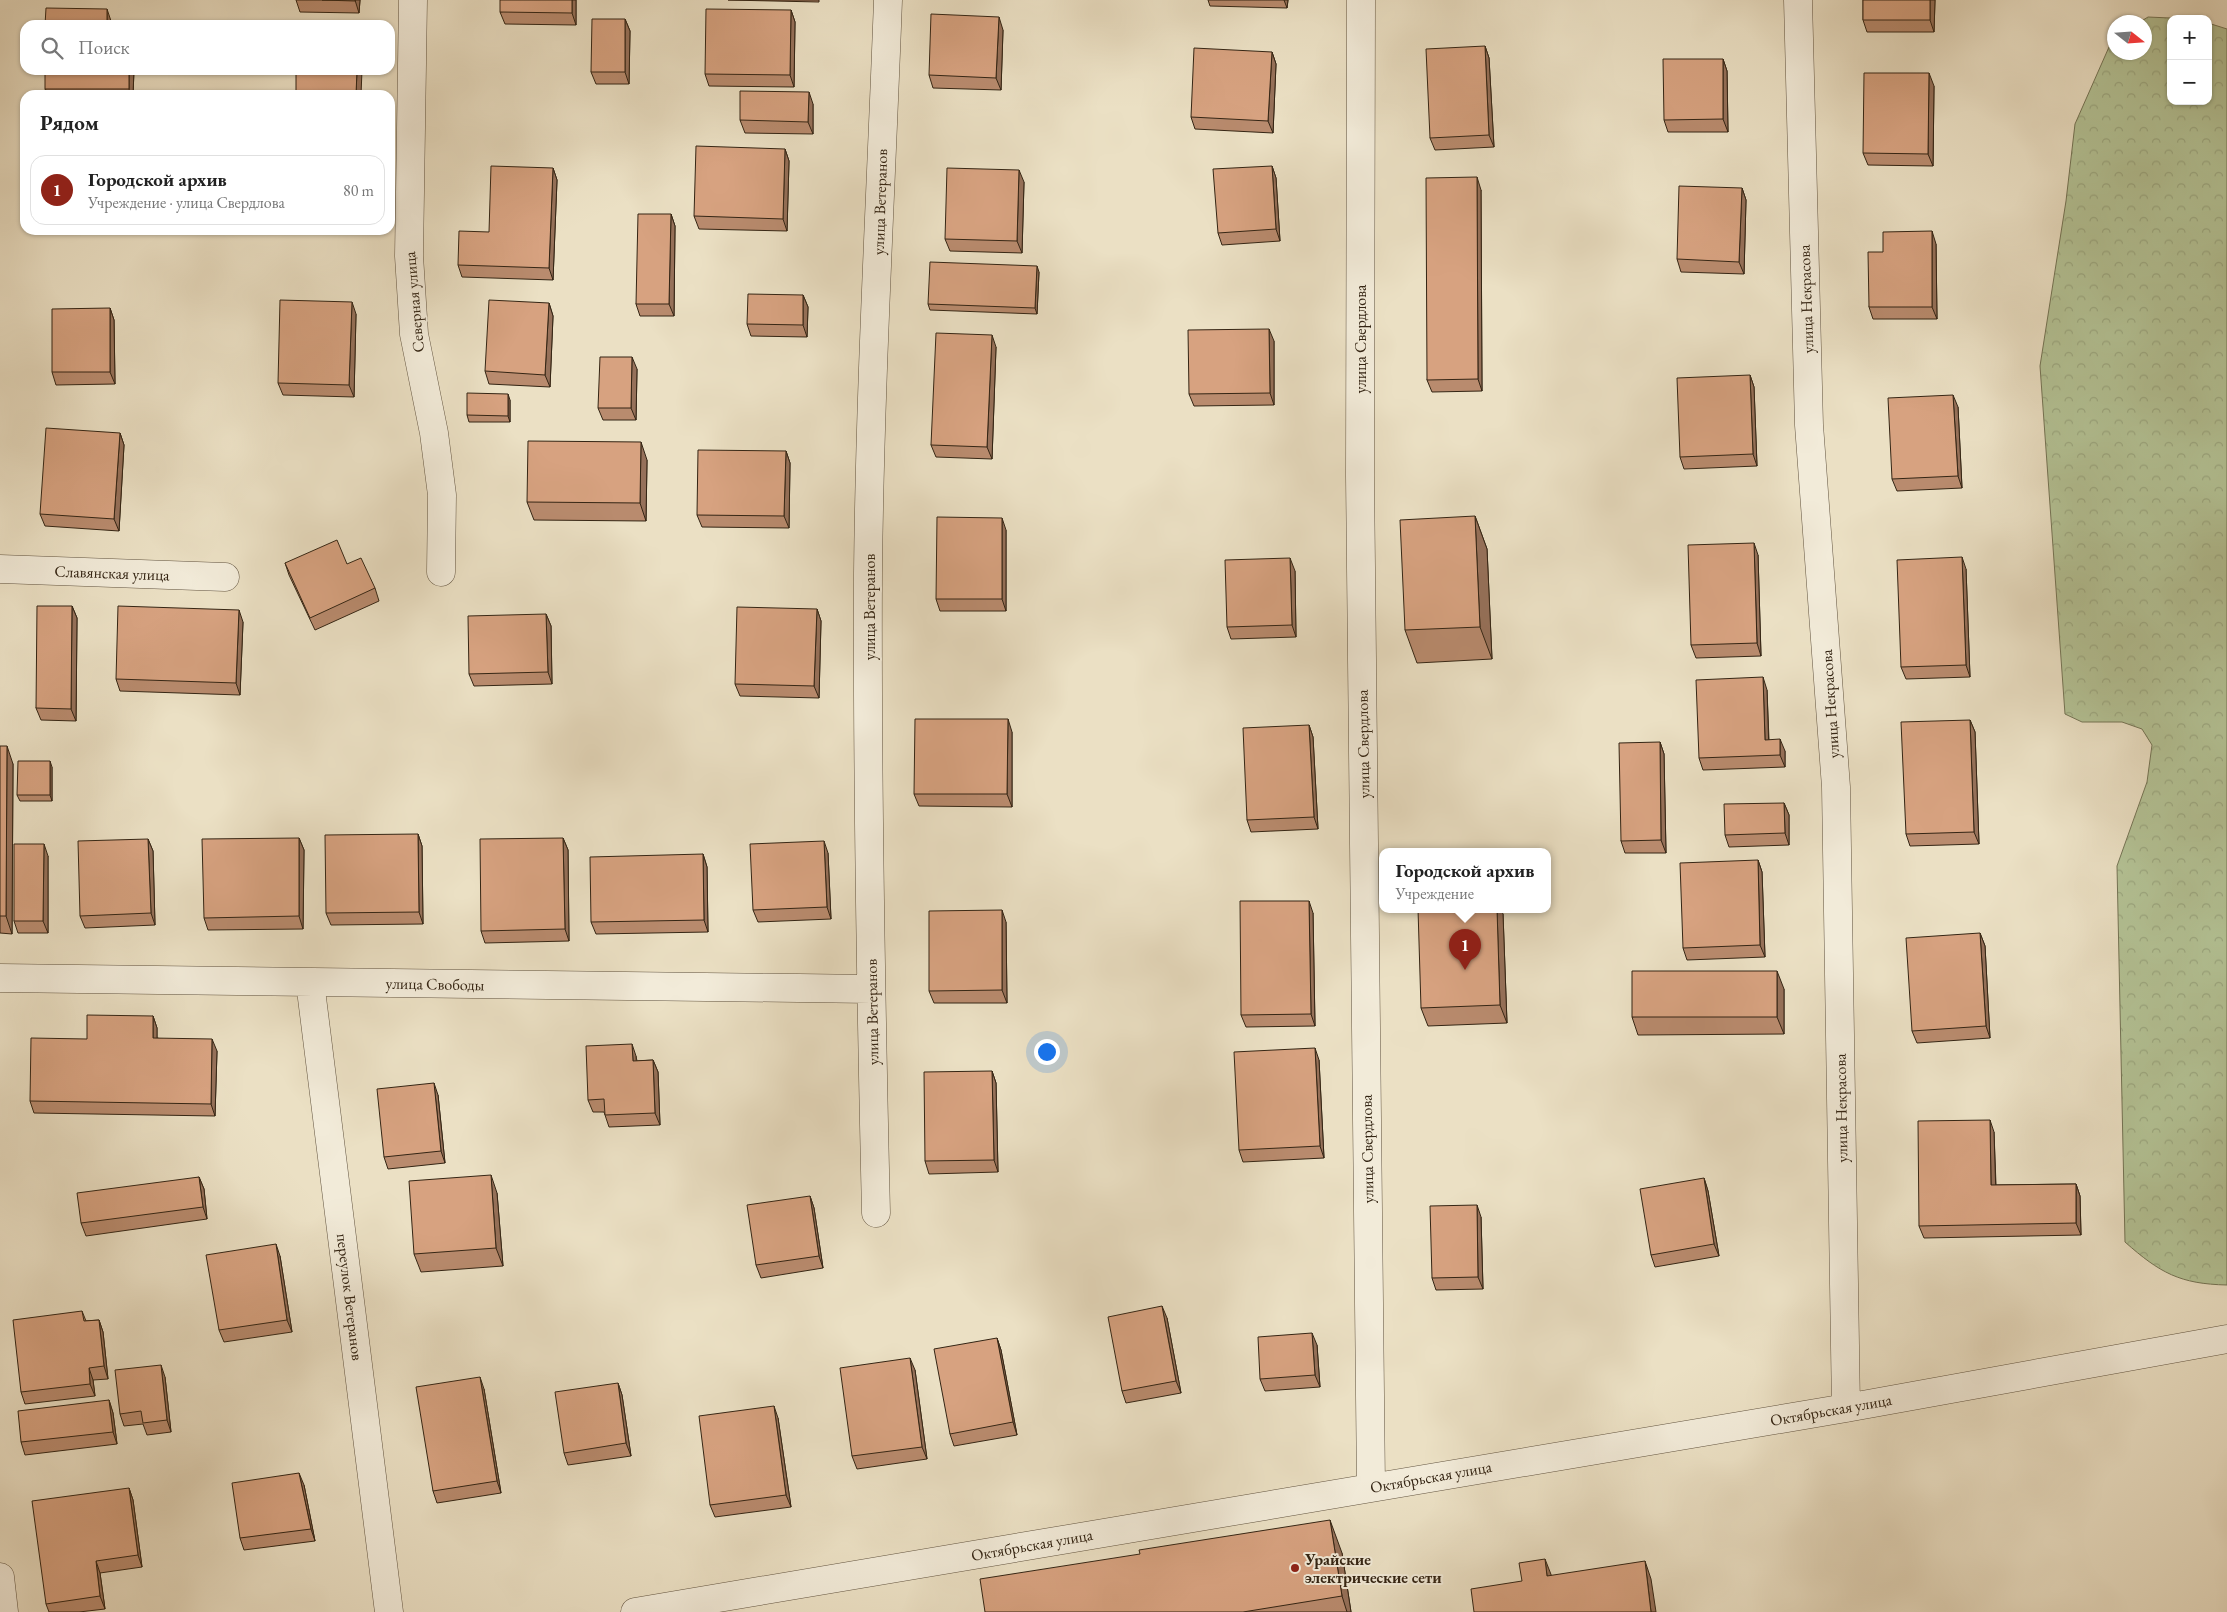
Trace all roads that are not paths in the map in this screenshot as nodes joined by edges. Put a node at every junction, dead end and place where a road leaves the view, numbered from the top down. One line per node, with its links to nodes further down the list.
1 (414, 0): 6 (street, Северная улица)
2 (888, 0): 10 (street, улица Ветеранов)
3 (1361, 0): 14 (street, улица Свердлова)
4 (1798, 0): 13 (street, улица Некрасова)
5 (0, 569): 7 (street, Славянская улица)
6 (441, 572)
7 (225, 577)
8 (0, 978): 9 (street, улица Свободы)
9 (310, 982): 10 (street, улица Свободы); 17 (street, переулок Ветеранов)
10 (871, 989): 11 (street, улица Ветеранов)
11 (876, 1214)
12 (2227, 1339): 13 (street, Октябрьская улица)
13 (1846, 1408): 14 (street, Октябрьская улица)
14 (1371, 1487): 18 (street, Октябрьская улица)
15 (0, 1577): 16 (street)
16 (4, 1612)
17 (389, 1612)
18 (635, 1612)

